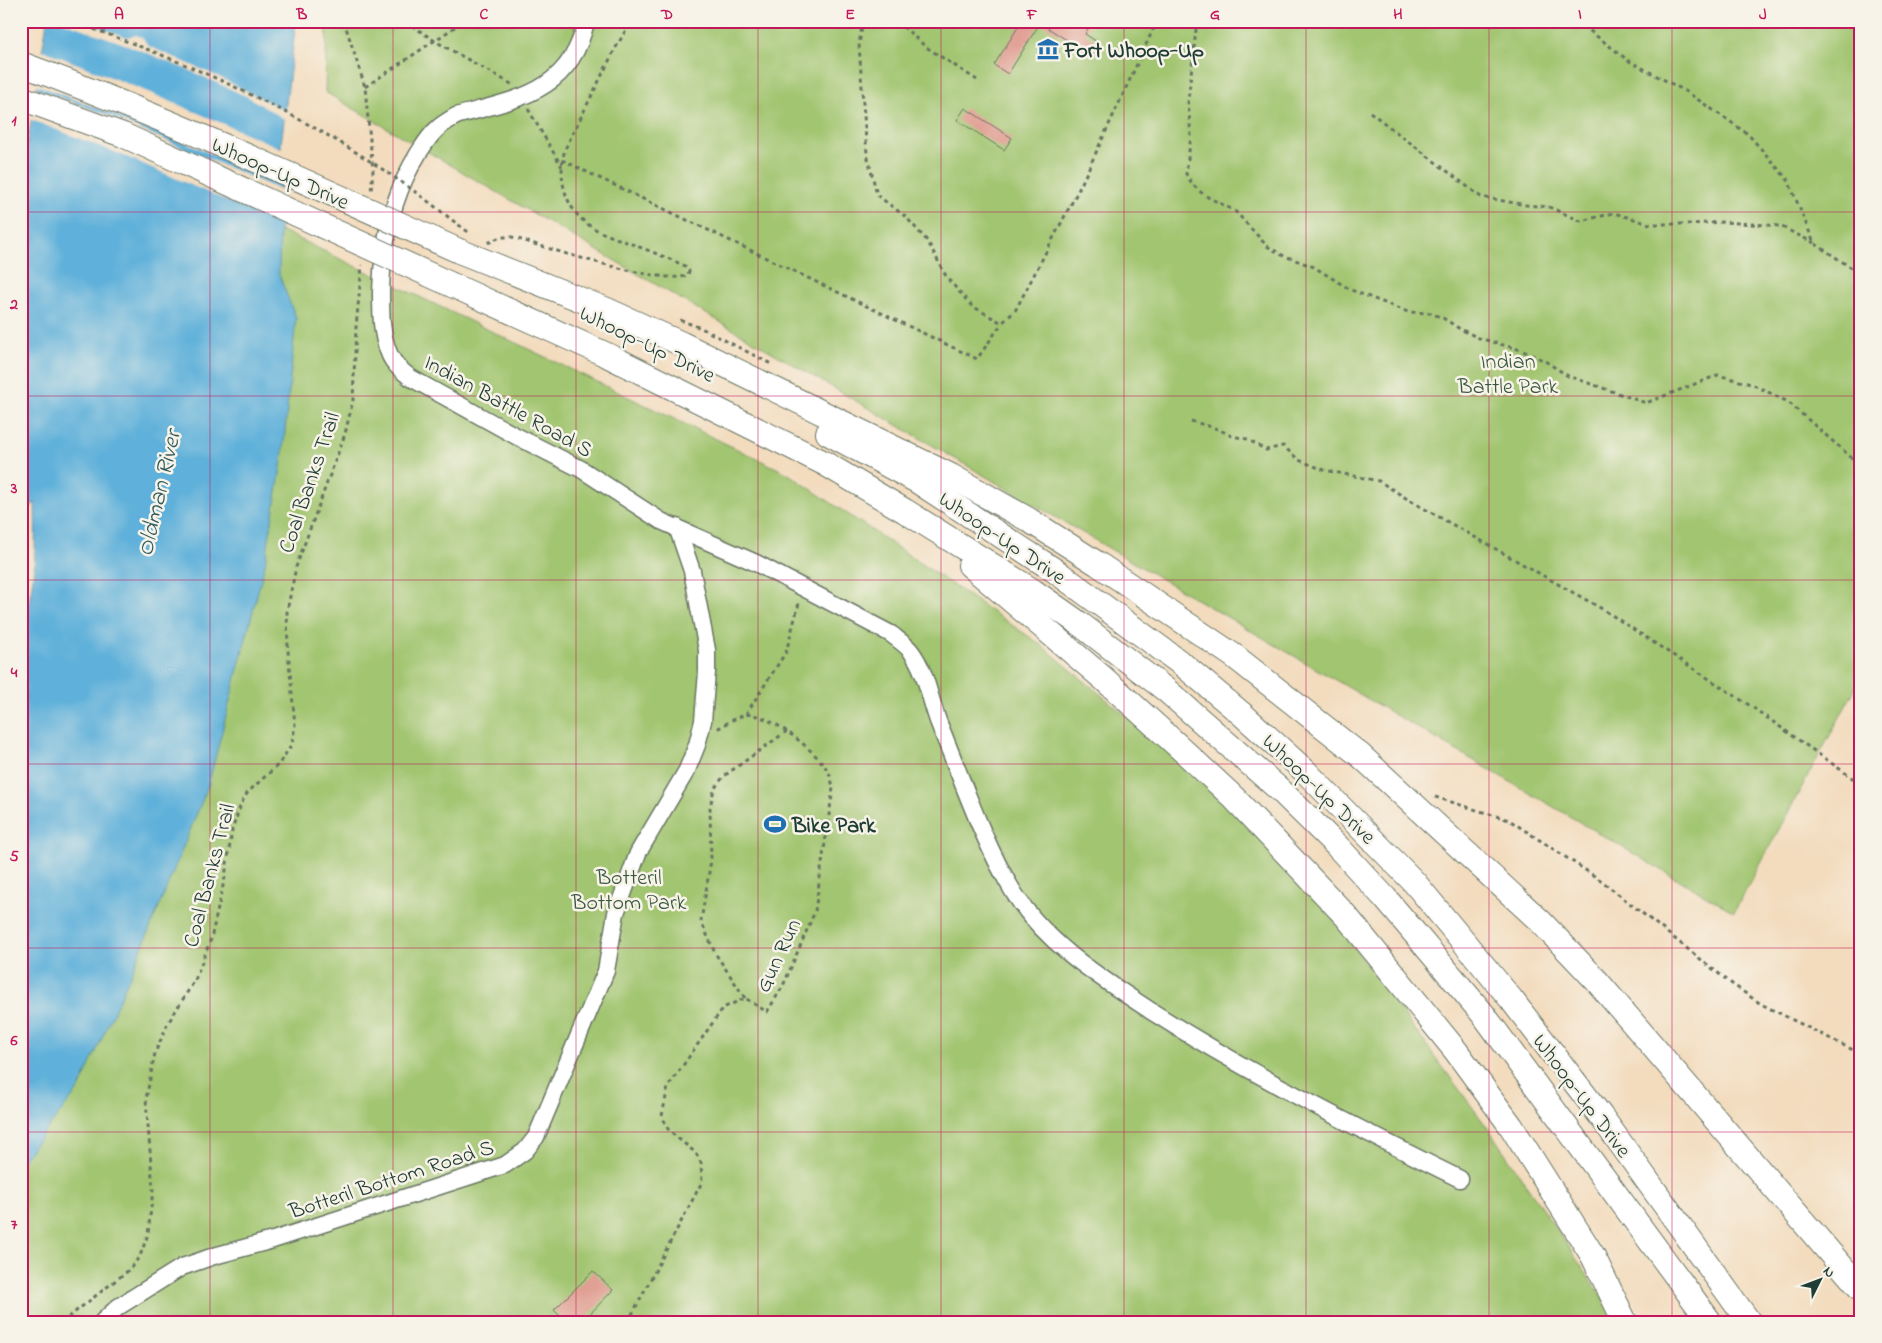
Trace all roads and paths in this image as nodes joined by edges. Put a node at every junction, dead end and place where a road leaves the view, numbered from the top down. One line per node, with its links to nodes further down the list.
1 (71, 21): 20 (path, bridge)
2 (344, 21): 15 (path)
3 (405, 21): 12 (path)
4 (464, 21): 12 (path)
5 (586, 21): 30 (street, Indian Battle Road S)
6 (631, 21): 18 (path)
7 (863, 21): 26 (path)
8 (897, 21): 14 (path)
9 (1157, 21): 26 (path)
10 (1197, 21): 28 (path)
11 (1577, 21): 21 (path)
12 (436, 41): 15 (path)
13 (21, 64): 23 (highway, Whoop-Up Drive, bridge)
14 (977, 80)
15 (365, 87): 19 (path)
16 (21, 98): 29 (highway, Whoop-Up Drive, bridge)
17 (1370, 112): 21 (path)
18 (562, 160): 22 (path); 26 (path)
19 (370, 200)
20 (452, 220)
21 (1814, 243): 25 (path)
22 (487, 244)
23 (459, 251): 40 (highway); 46 (highway, Whoop-Up Drive)
24 (363, 258): 41 (path, Coal Banks Trail)
25 (1861, 274)
26 (1002, 323)
27 (1192, 421): 35 (path)
28 (1861, 466)
29 (905, 510): 44 (highway); 45 (highway, Whoop-Up Drive)
30 (678, 527): 31 (street, Indian Battle Road S); 33 (street, Botteril Bottom Road S)
31 (804, 588): 32 (path); 39 (street, Indian Battle Road S)
32 (746, 714): 33 (path); 34 (path, Gun Run)
33 (703, 721): 42 (street, Botteril Bottom Road S)
34 (787, 731): 37 (path); 37 (path, Gun Run)
35 (1861, 784)
36 (1434, 797): 38 (path)
37 (745, 998): 43 (path, Gun Run)
38 (1861, 1054)
39 (1460, 1179)
40 (1861, 1289)
41 (62, 1322)
42 (102, 1322)
43 (628, 1322)
44 (1625, 1322)
45 (1710, 1322)
46 (1750, 1322)

